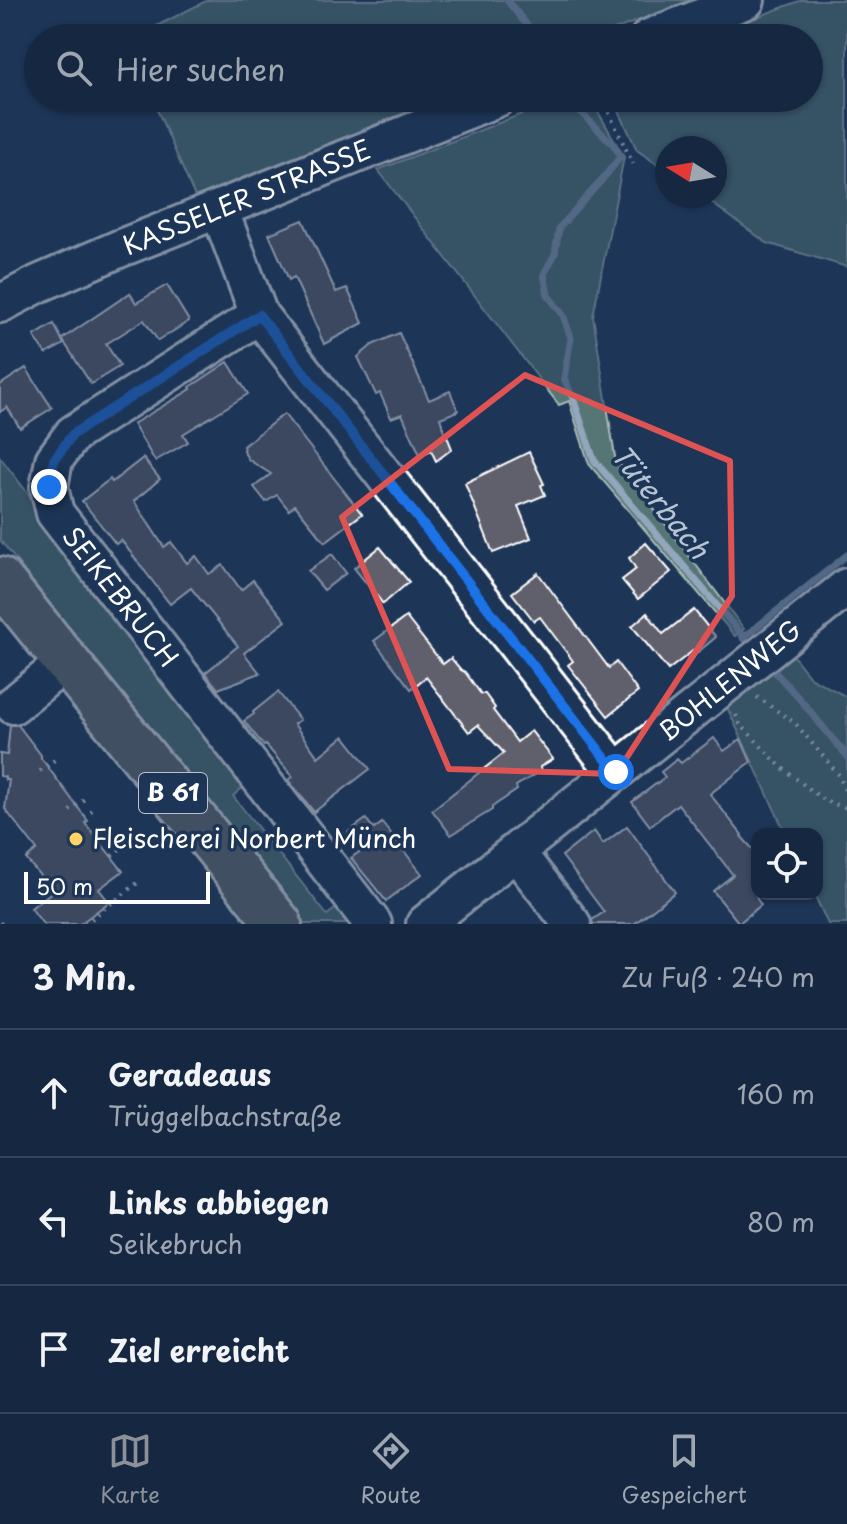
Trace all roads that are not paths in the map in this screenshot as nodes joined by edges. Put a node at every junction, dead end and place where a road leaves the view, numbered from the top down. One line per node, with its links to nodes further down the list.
1 (746, 0): 2 (street)
2 (685, 24)
3 (462, 112): 4 (street, KASSELER STRASSE)
4 (219, 209): 5 (street, KASSELER STRASSE); 6 (street)
5 (0, 304)
6 (259, 315): 11 (street); 14 (street, SEIKEBRUCH)
7 (0, 580): 9 (main road, B 61)
8 (847, 587): 11 (street, BOHLENWEG)
9 (66, 662): 10 (street); 13 (main road, B 61)
10 (13, 705)
11 (616, 772): 12 (street, BOHLENWEG)
12 (516, 852): 15 (street, BOHLENWEG); 16 (street)
13 (279, 924)
14 (373, 924)
15 (425, 924)
16 (572, 924)

